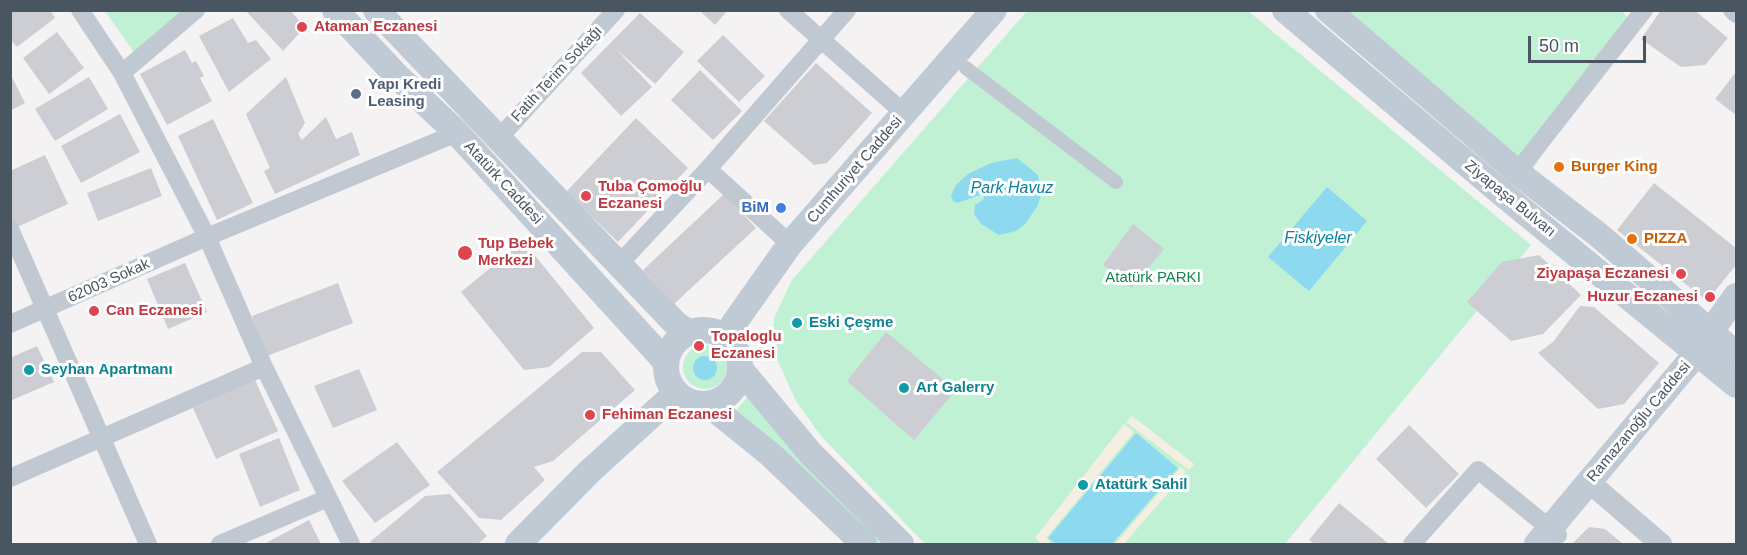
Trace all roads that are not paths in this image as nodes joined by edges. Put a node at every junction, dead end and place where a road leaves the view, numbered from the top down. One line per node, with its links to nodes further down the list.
1 (80, 10): 16 (street)
2 (196, 10): 16 (street)
3 (335, 10): 18 (main road, Atatürk Caddesi)
4 (376, 10): 19 (main road, Atatürk Caddesi)
5 (616, 10): 19 (street, Fatih Terim Sokağı)
6 (788, 10): 14 (street)
7 (847, 10): 14 (street)
8 (994, 10): 17 (main road, Cumhuriyet Caddesi)
9 (1285, 10): 33 (main road, Ziyapaşa Bulvarı)
10 (1328, 10): 21 (main road, Ziyapaşa Bulvarı)
11 (1644, 10): 21 (street)
12 (1732, 10): 13 (street)
13 (1737, 14)
14 (821, 39): 17 (street); 20 (street)
15 (966, 68): 22 (street)
16 (122, 73): 24 (street)
17 (904, 113): 25 (main road, Cumhuriyet Caddesi)
18 (457, 134): 24 (street, 62003 Sokak); 34 (main road, Atatürk Caddesi)
19 (499, 138): 26 (main road, Atatürk Caddesi)
20 (708, 168): 25 (street); 26 (street)
21 (1517, 172): 33 (main road, Ziyapaşa Bulvarı)
22 (1116, 182)
23 (10, 229): 28 (street)
24 (207, 237): 28 (street, 62003 Sokak); 35 (street)
25 (790, 244): 32 (main road, Cumhuriyet Caddesi)
26 (619, 264): 31 (main road, Atatürk Caddesi)
27 (1737, 296): 33 (main road, Ramazanoğlu Caddesi)
28 (46, 309): 30 (street, 62003 Sokak); 40 (street)
29 (1737, 317): 33 (main road, Ramazanoğlu Caddesi)
30 (10, 324)
31 (688, 332): 32 (main road); 34 (main road)
32 (725, 336): 36 (main road)
33 (1714, 347): 37 (main road, Ziyapaşa Bulvarı); 42 (main road, Ramazanoğlu Caddesi)
34 (666, 362): 38 (main road)
35 (264, 367): 40 (street); 43 (street)
36 (741, 370): 39 (main road); 50 (main road)
37 (1737, 385)
38 (676, 393): 39 (main road); 48 (main road)
39 (708, 404): 49 (main road)
40 (104, 438): 41 (street); 45 (street)
41 (10, 478)
42 (1593, 486): 44 (main road, Ramazanoğlu Caddesi); 52 (street)
43 (328, 498): 46 (street); 47 (street)
44 (1550, 538): 51 (street)
45 (148, 544)
46 (220, 544)
47 (351, 544)
48 (518, 544)
49 (864, 544)
50 (901, 544)
51 (1412, 544)
52 (1661, 544)

